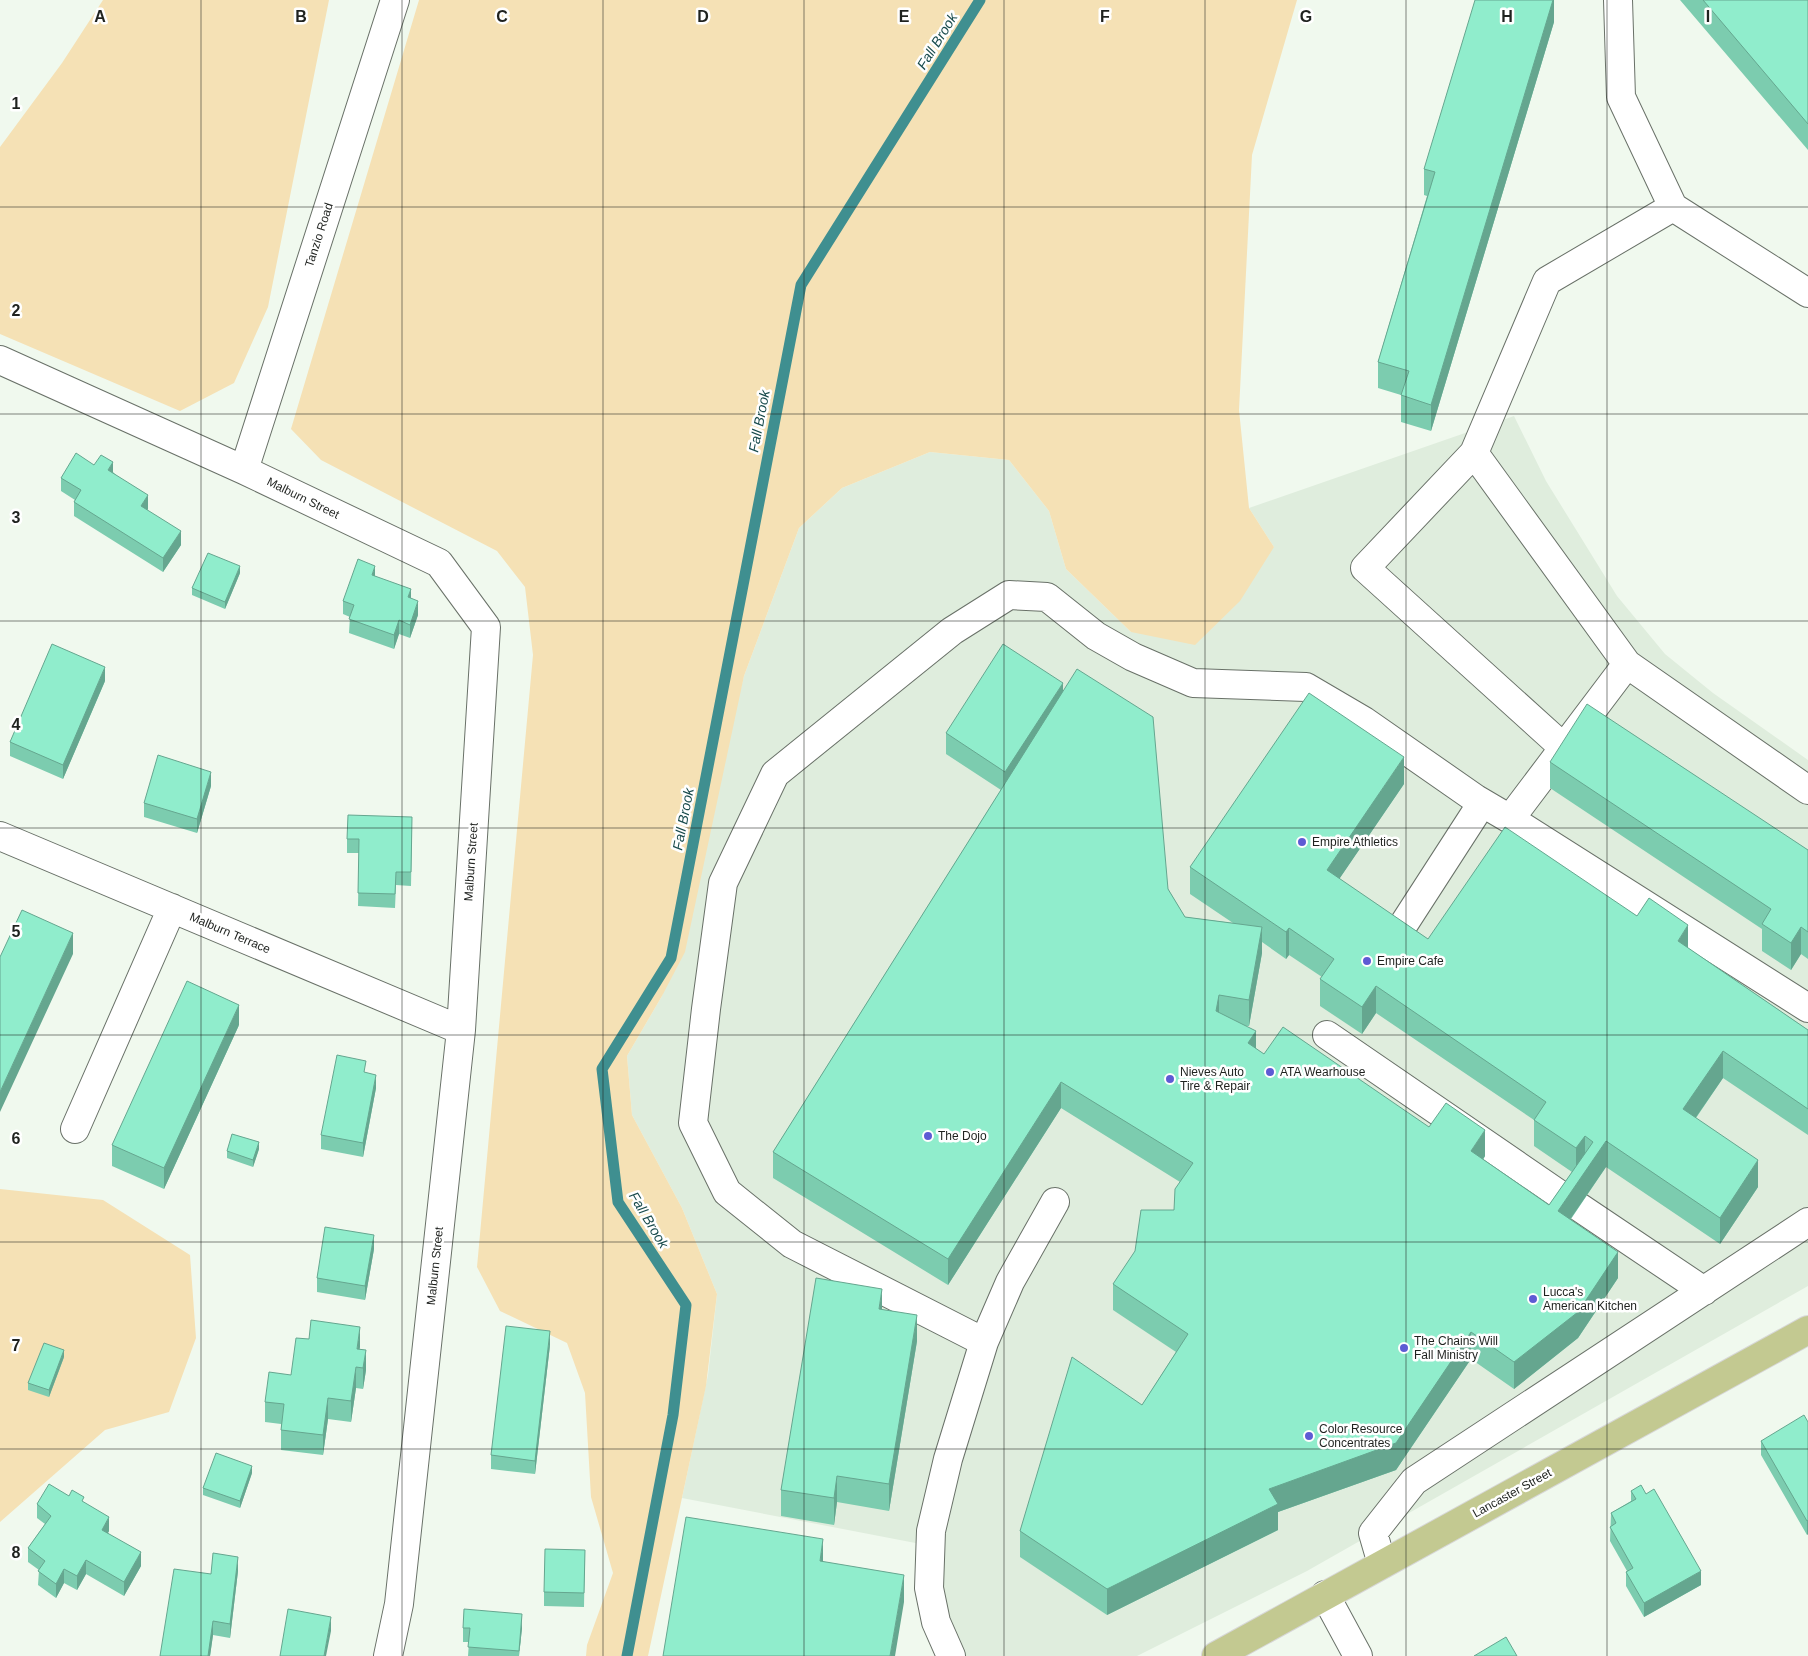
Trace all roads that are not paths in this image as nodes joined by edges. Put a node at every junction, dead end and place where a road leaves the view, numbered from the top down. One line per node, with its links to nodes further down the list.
1 (395, 0): 7 (street, Tanzio Road)
2 (1618, 0): 3 (street)
3 (1673, 207): 4 (street); 6 (street)
4 (1808, 293)
5 (0, 360): 7 (street, Malburn Street)
6 (1474, 453): 8 (street); 9 (street)
7 (244, 470): 17 (street, Malburn Street)
8 (1627, 664): 9 (street); 10 (street)
9 (1564, 748): 12 (street)
10 (1808, 790)
11 (1482, 803): 12 (street); 15 (street); 24 (street)
12 (1510, 819): 16 (street)
13 (0, 836): 14 (street, Malburn Terrace)
14 (172, 908): 17 (street, Malburn Terrace); 19 (street)
15 (1398, 933)
16 (1808, 1008)
17 (461, 1030): 27 (street, Malburn Street)
18 (1327, 1035): 22 (street)
19 (75, 1129)
20 (1055, 1202): 24 (street)
21 (1808, 1222): 22 (street)
22 (1704, 1291): 25 (street)
23 (1808, 1330): 25 (main road, Lancaster Street)
24 (984, 1342): 28 (street)
25 (1382, 1564): 26 (main road, Lancaster Street)
26 (1326, 1596): 29 (main road, Lancaster Street); 30 (street)
27 (388, 1656)
28 (951, 1656)
29 (1216, 1656)
30 (1358, 1656)

